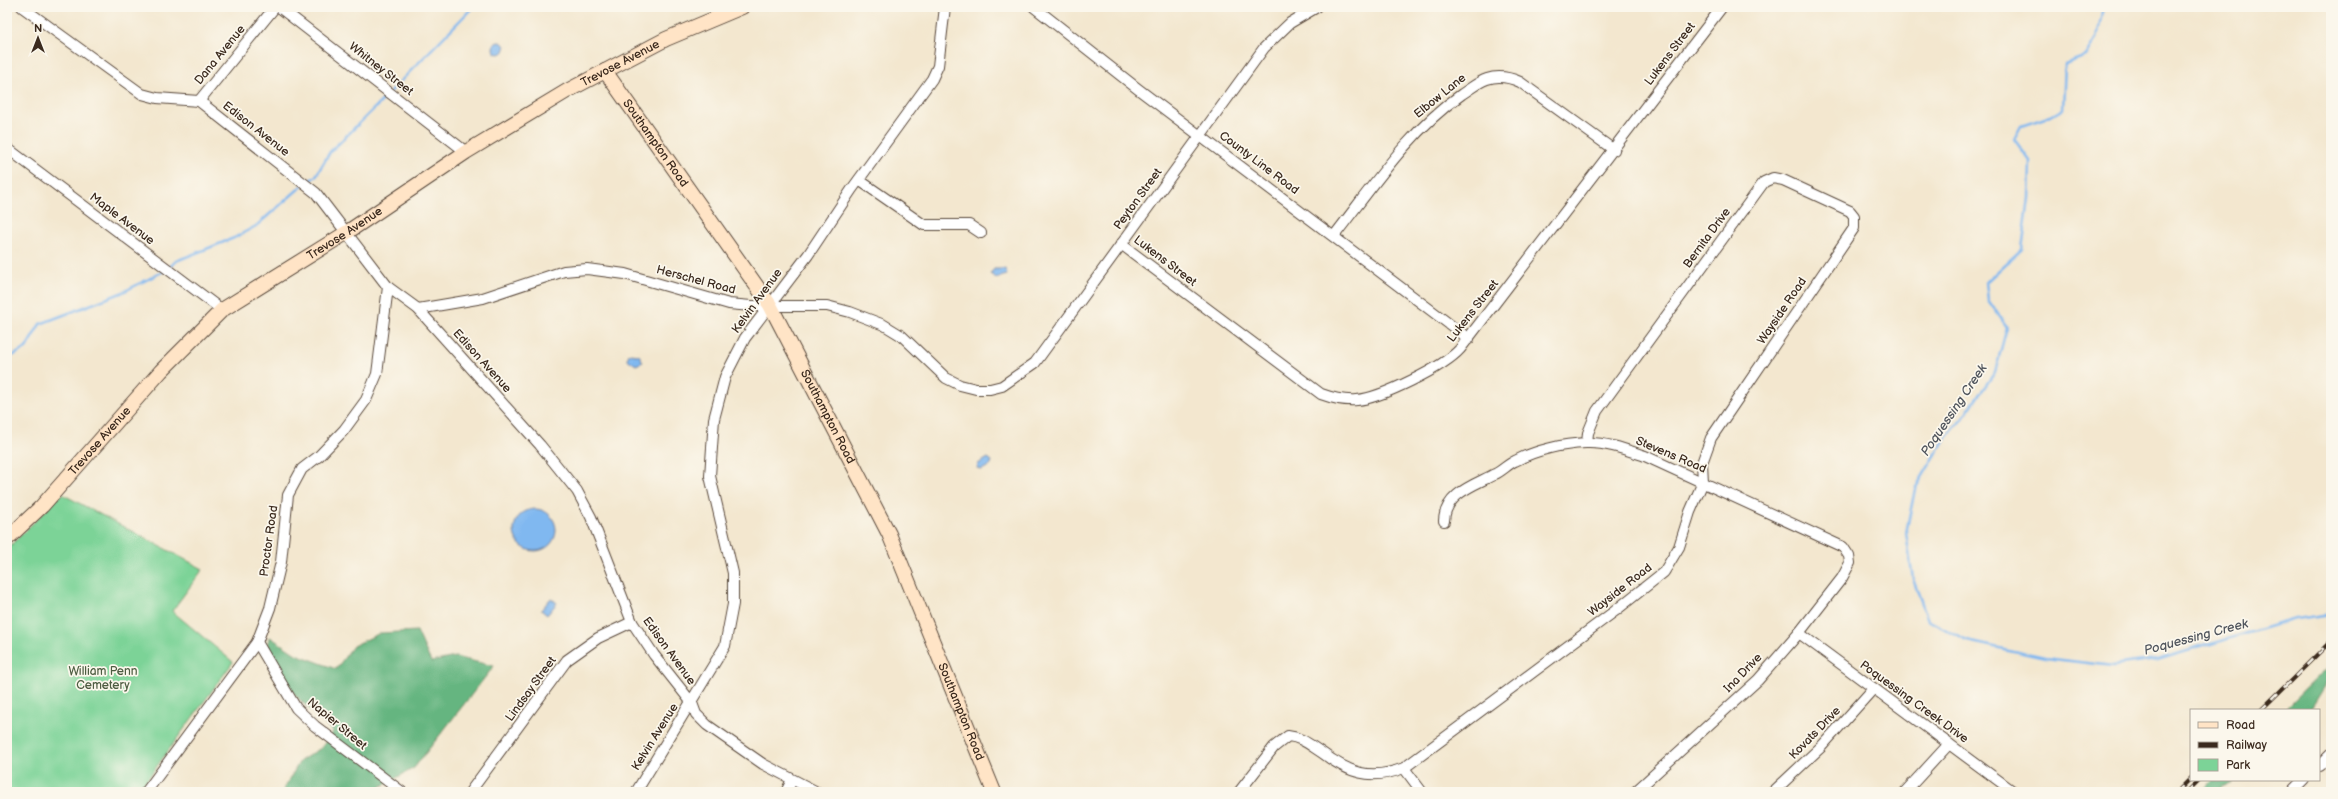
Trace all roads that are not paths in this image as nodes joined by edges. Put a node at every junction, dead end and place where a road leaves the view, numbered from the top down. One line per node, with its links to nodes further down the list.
1 (22, 7): 10 (street)
2 (275, 7): 10 (street, Dana Avenue)
3 (279, 7): 14 (street, Whitney Street)
4 (742, 7): 9 (street, Trevose Avenue)
5 (945, 7): 15 (street, Kelvin Avenue)
6 (1034, 7): 11 (street, County Line Road)
7 (1317, 7): 11 (street, Peyton Street)
8 (1722, 7): 13 (street, Lukens Street)
9 (605, 71): 14 (street, Trevose Avenue); 22 (street, Southampton Road)
10 (199, 101): 16 (street, Edison Avenue)
11 (1200, 136): 18 (street, County Line Road); 19 (street, Peyton Street)
12 (7, 148): 24 (street, Maple Avenue)
13 (1614, 150): 18 (street, Elbow Lane); 25 (street, Lukens Street)
14 (466, 152): 16 (street, Trevose Avenue)
15 (859, 180): 17 (street); 22 (street, Kelvin Avenue)
16 (346, 232): 21 (street, Edison Avenue); 24 (street, Trevose Avenue)
17 (981, 233)
18 (1334, 236): 25 (street, County Line Road)
19 (1121, 244): 25 (street, Lukens Street); 26 (street, Peyton Street)
20 (1828, 266): 27 (street, Bernita Drive); 28 (street, Wayside Road)
21 (388, 287): 23 (street, Edison Avenue); 34 (street, Proctor Road)
22 (770, 305): 23 (street, Herschel Road); 26 (street, Herschel Road); 36 (street, Kelvin Avenue); 49 (street, Southampton Road)
23 (418, 309): 32 (street, Edison Avenue)
24 (222, 310): 30 (street, Trevose Avenue)
25 (1469, 339)
26 (973, 388)
27 (1587, 443): 28 (street, Stevens Road); 29 (street, Stevens Road)
28 (1703, 482): 31 (street, Stevens Road); 40 (street, Wayside Road)
29 (1444, 521)
30 (7, 539)
31 (1849, 557): 33 (street, Ina Drive)
32 (632, 622): 36 (street, Edison Avenue); 45 (street, Lindsay Street)
33 (1799, 633): 35 (street, Poquessing Creek Drive); 52 (street, Ina Drive)
34 (257, 642): 43 (street, Napier Street); 44 (street, Proctor Road)
35 (1873, 689): 37 (street, Poquessing Creek Drive); 53 (street, Kovats Drive)
36 (692, 703): 41 (street, Edison Avenue); 46 (street, Kelvin Avenue)
37 (1949, 744): 54 (street); 55 (street, Poquessing Creek Drive)
38 (2331, 754): 39 (street)
39 (2320, 765)
40 (1404, 768): 50 (street); 51 (street)
41 (792, 780): 47 (street); 48 (street, Edison Avenue)
42 (2303, 781): 56 (street)
43 (395, 790)
44 (146, 792)
45 (470, 792)
46 (636, 792)
47 (786, 792)
48 (817, 792)
49 (994, 792)
50 (1239, 792)
51 (1422, 792)
52 (1635, 792)
53 (1773, 792)
54 (1905, 792)
55 (2014, 792)
56 (2292, 792)

